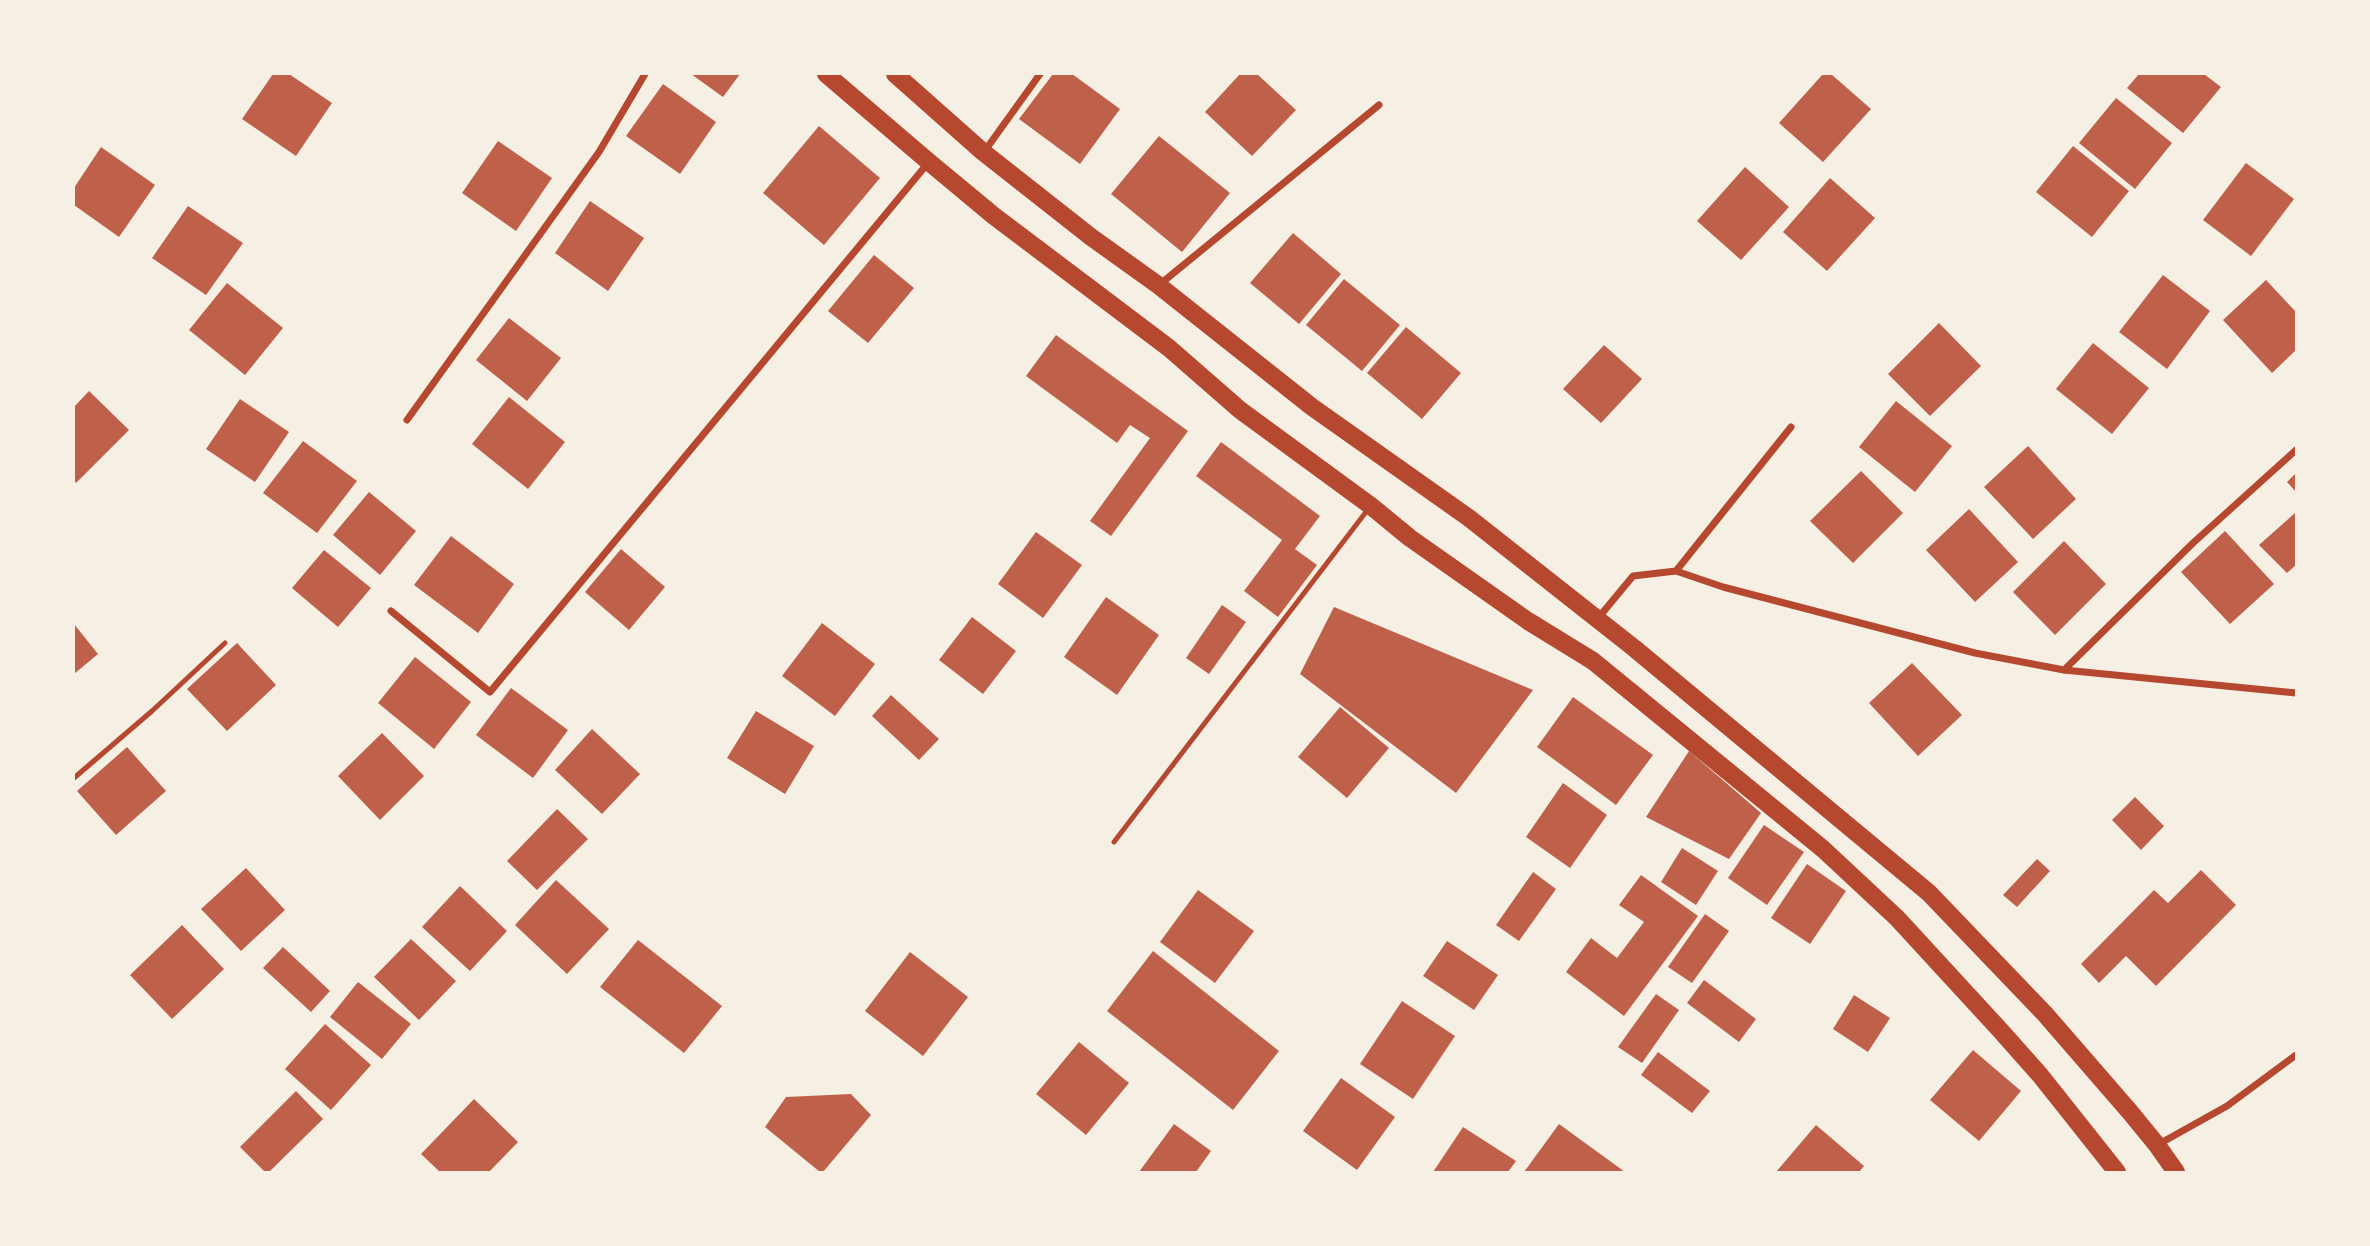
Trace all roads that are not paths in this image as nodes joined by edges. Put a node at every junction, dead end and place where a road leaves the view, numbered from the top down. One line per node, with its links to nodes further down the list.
1 (645, 74): 9 (street)
2 (826, 74): 7 (main road)
3 (895, 74): 6 (main road)
4 (1040, 74): 6 (street)
5 (1379, 105): 8 (street)
6 (983, 152): 8 (main road)
7 (929, 162): 12 (main road); 14 (street)
8 (1158, 285): 15 (main road)
9 (407, 420)
10 (1791, 426): 13 (street)
11 (2297, 450): 17 (street)
12 (1371, 506): 20 (lane); 23 (main road)
13 (1676, 571): 15 (street); 17 (street)
14 (391, 611)
15 (1596, 620): 22 (main road)
16 (225, 643): 19 (lane)
17 (2064, 670): 18 (street)
18 (2297, 693)
19 (74, 778)
20 (1114, 842)
21 (2297, 1055): 22 (street)
22 (2157, 1145): 24 (main road)
23 (2117, 1172)
24 (2176, 1172)

